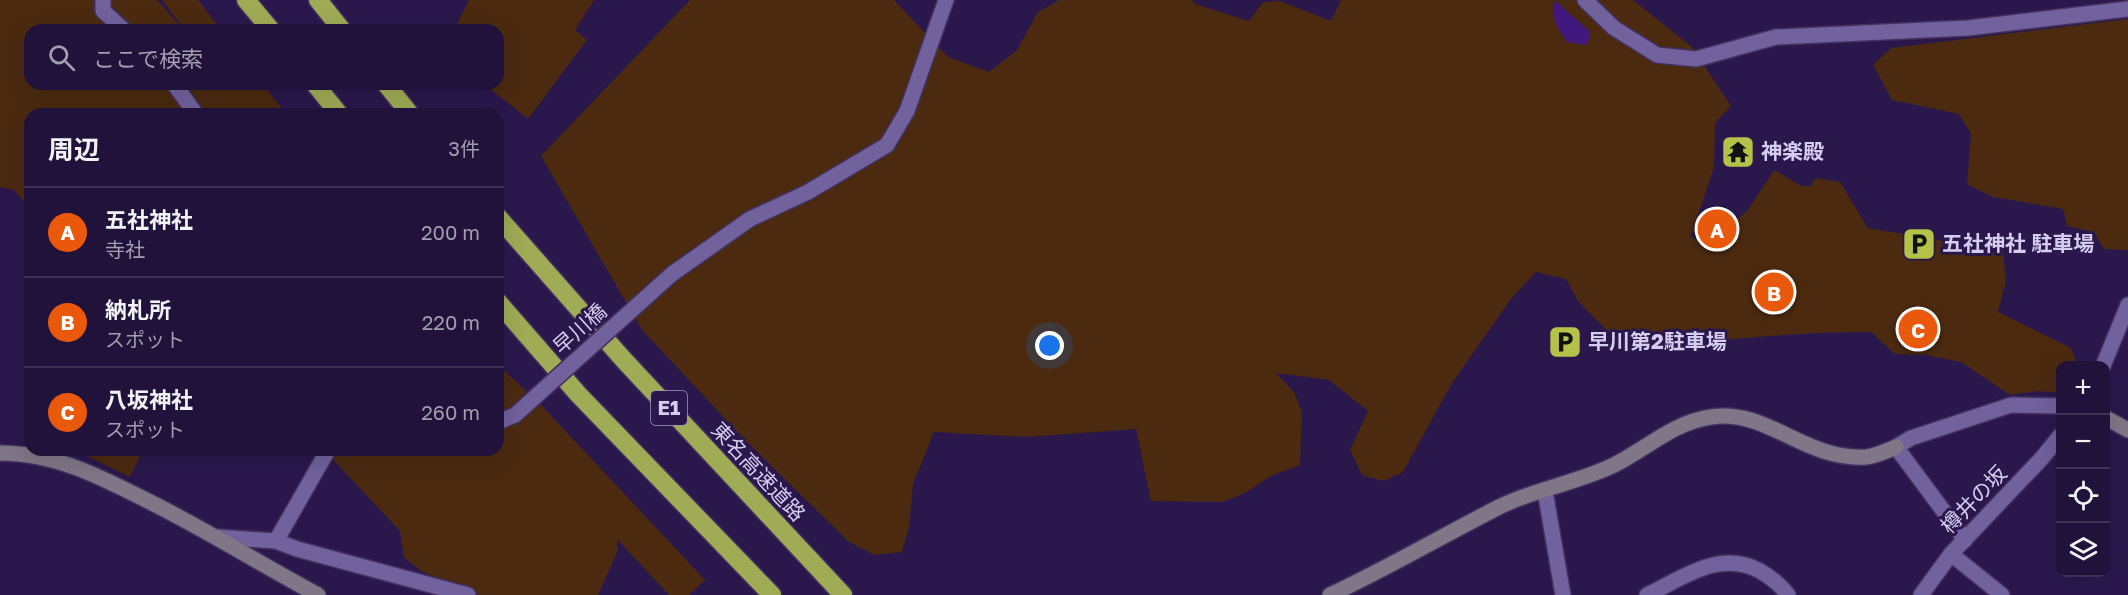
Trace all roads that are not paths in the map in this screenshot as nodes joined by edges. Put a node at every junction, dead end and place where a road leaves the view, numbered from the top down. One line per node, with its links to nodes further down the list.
1 (103, 0): 7 (street)
2 (246, 0): 8 (highway)
3 (318, 0): 9 (highway)
4 (946, 0): 21 (street, 早川橋, bridge)
5 (1585, 0): 6 (street)
6 (2128, 9)
7 (117, 24)
8 (266, 24)
9 (337, 24)
10 (178, 90): 13 (street)
11 (320, 90): 14 (highway)
12 (391, 90): 15 (highway)
13 (192, 108)
14 (334, 108)
15 (405, 108)
16 (504, 225): 40 (highway, 東名高速道路 / E1)
17 (2128, 305): 19 (street)
18 (504, 309): 39 (highway, E1)
19 (2105, 361)
20 (2056, 406): 25 (street)
21 (504, 420)
22 (2110, 420): 23 (main road)
23 (2128, 430)
24 (2056, 441): 32 (street, 樽井の坂)
25 (1896, 447): 30 (main road); 32 (street)
26 (0, 453): 27 (main road)
27 (24, 454)
28 (36, 456): 31 (main road)
29 (325, 456): 33 (street)
30 (1545, 491): 41 (main road); 42 (street)
31 (217, 537): 33 (street); 36 (main road)
32 (1965, 540): 34 (street, 樽井の坂)
33 (276, 541): 38 (street)
34 (1951, 554): 45 (street, 樽井の坂); 46 (street)
35 (1676, 588): 43 (street); 44 (street)
36 (297, 590): 37 (main road)
37 (318, 595)
38 (468, 595)
39 (772, 595)
40 (843, 595)
41 (1330, 595)
42 (1563, 595)
43 (1647, 595)
44 (1788, 595)
45 (1921, 595)
46 (2002, 595)

